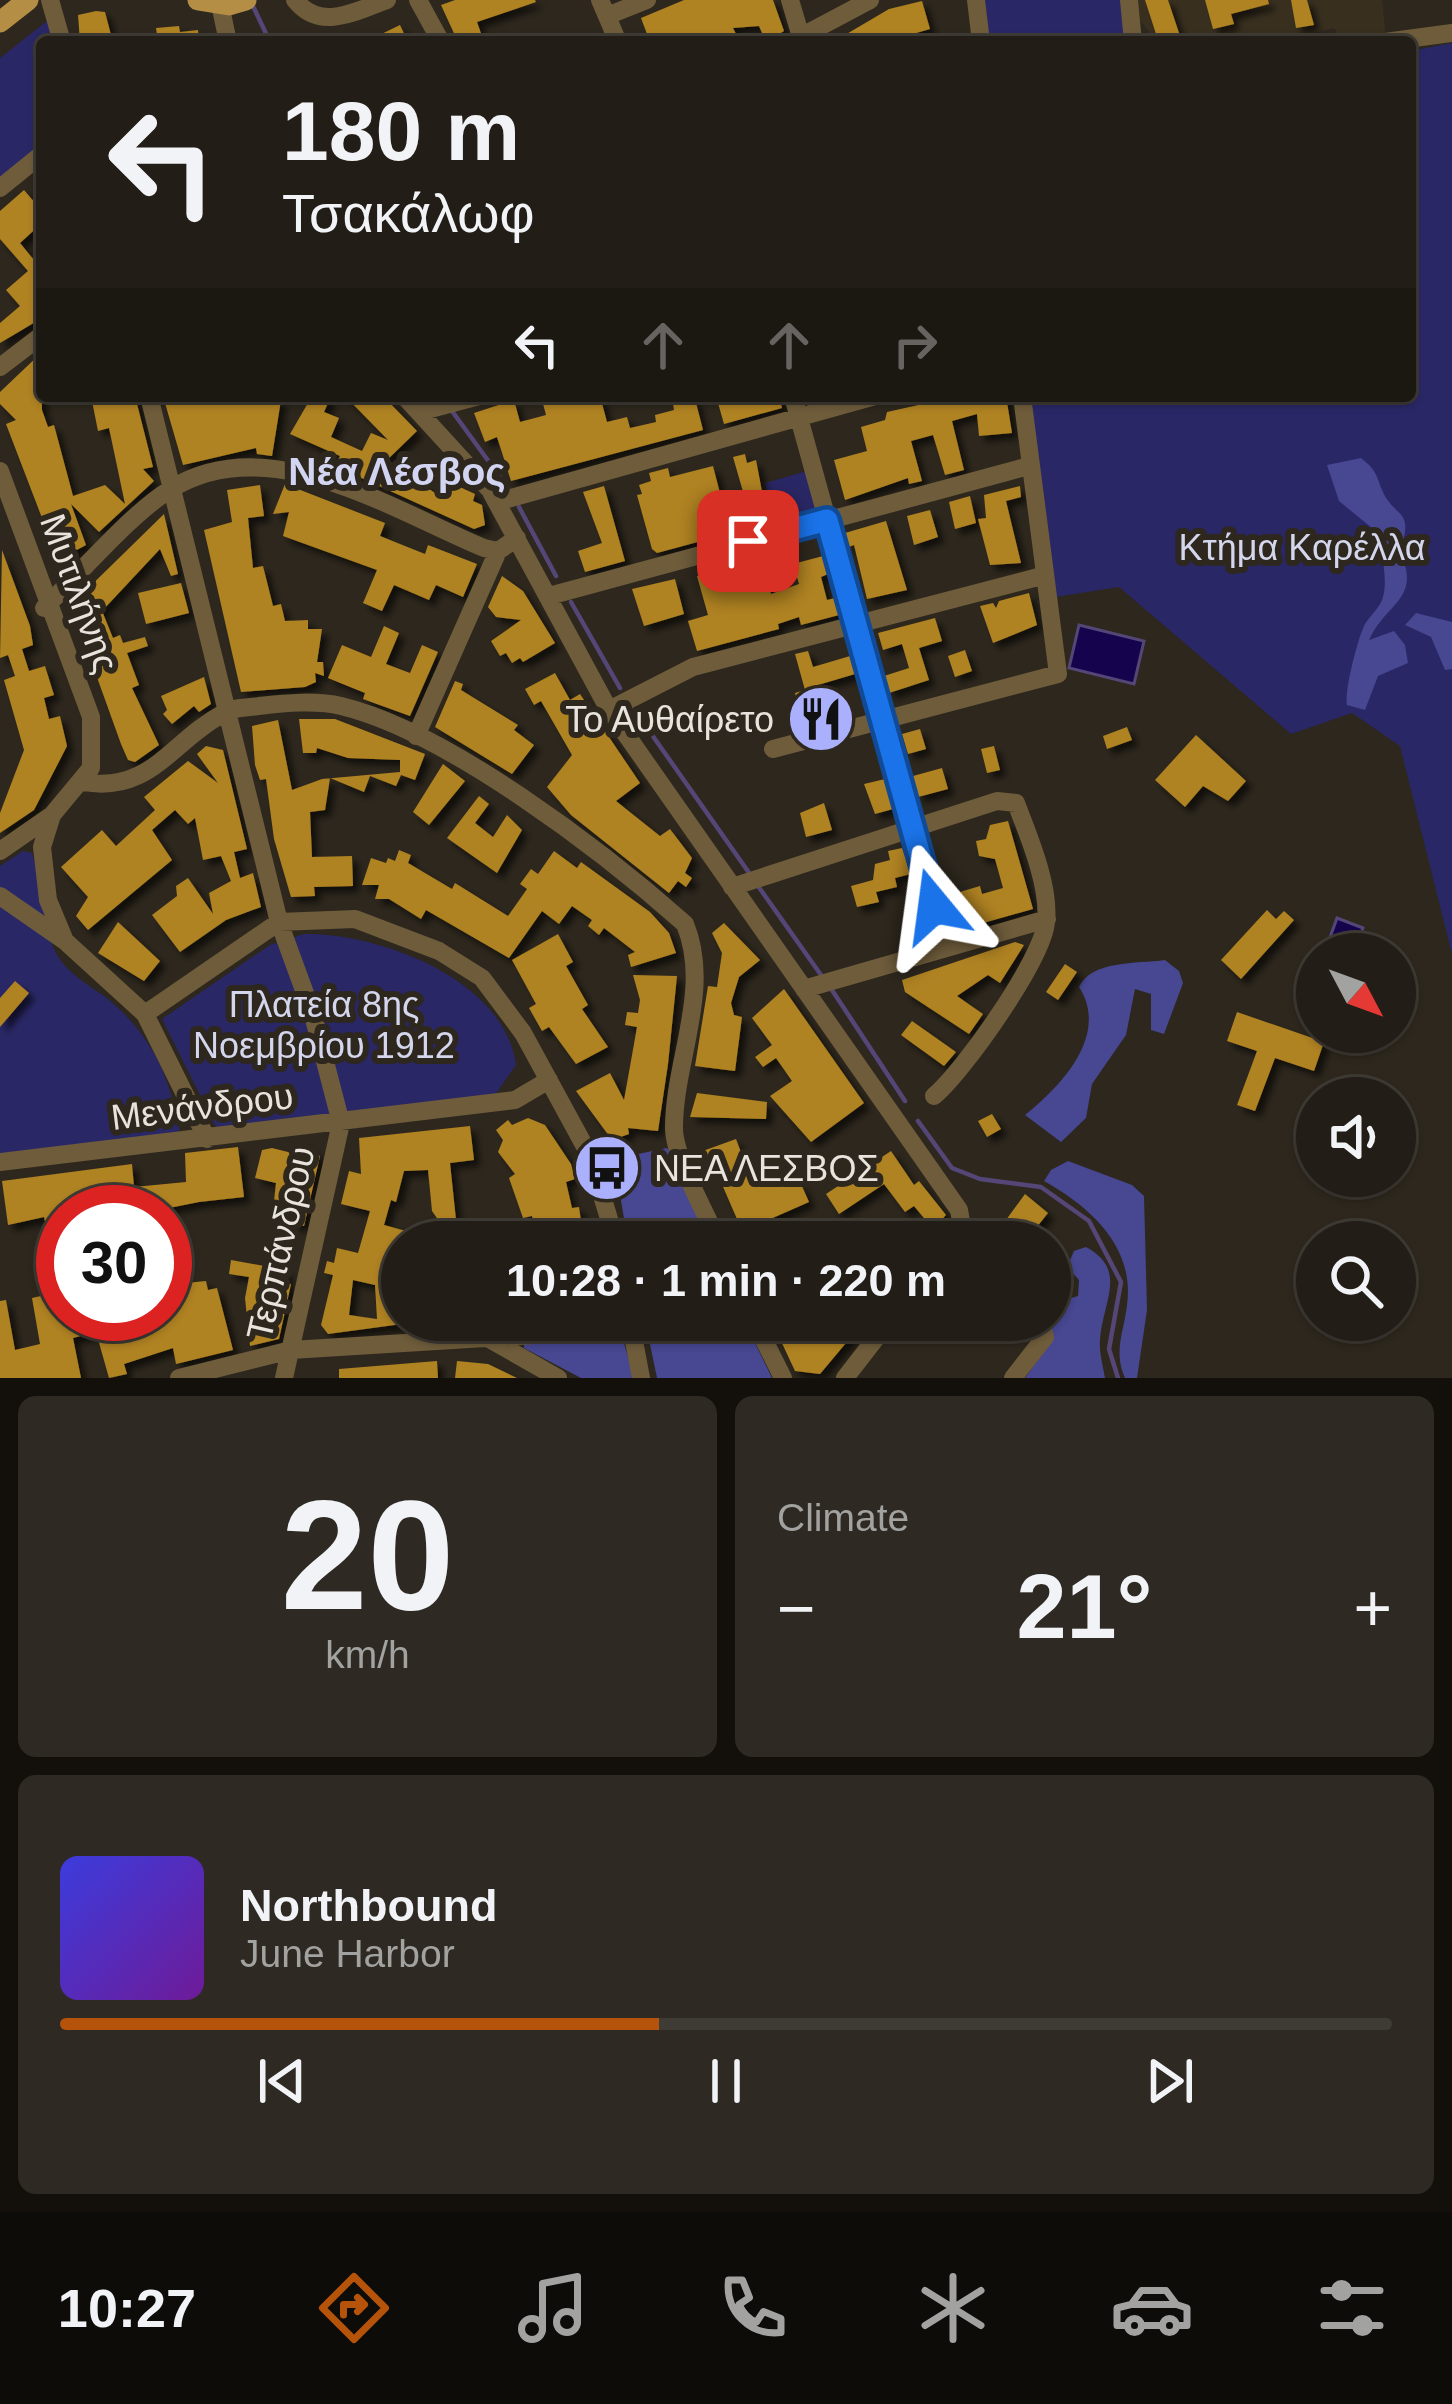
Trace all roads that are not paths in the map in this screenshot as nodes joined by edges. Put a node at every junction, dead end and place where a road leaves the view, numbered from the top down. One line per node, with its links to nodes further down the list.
1 (50, 0): 15 (street)
2 (295, 0): 3 (street)
3 (387, 0)
4 (418, 0): 17 (street)
5 (647, 0): 12 (street)
6 (790, 0): 19 (street)
7 (870, 0): 20 (street)
8 (976, 0): 21 (street)
9 (1129, 0): 22 (street)
10 (25, 1): 13 (main road)
11 (225, 2): 16 (street)
12 (603, 8): 18 (street)
13 (0, 22)
14 (1452, 32): 23 (street)
15 (60, 36)
16 (228, 36)
17 (438, 36)
18 (616, 36)
19 (796, 36)
20 (802, 36)
21 (979, 36)
22 (1132, 36)
23 (1416, 37)
24 (36, 159): 25 (street)
25 (0, 188)
26 (36, 340): 27 (street)
27 (0, 368)
28 (150, 402): 38 (street)
29 (410, 402): 34 (street)
30 (456, 402): 34 (street)
31 (794, 402): 35 (street)
32 (852, 402): 35 (street)
33 (1023, 402): 36 (street)
34 (419, 412): 40 (street)
35 (798, 416): 40 (street); 41 (street)
36 (1029, 466): 41 (street); 44 (street)
37 (0, 471): 46 (street, Μυτιλήνης)
38 (172, 488): 43 (street); 46 (street); 48 (street)
39 (0, 502): 46 (street, Μυτιλήνης)
40 (497, 502): 42 (street)
41 (827, 520): 45 (street); 47 (street)
42 (517, 538): 43 (street); 45 (street)
43 (498, 551): 51 (street)
44 (1042, 576): 47 (street); 50 (street)
45 (549, 596): 49 (street)
46 (45, 607): 53 (street, Μυτιλήνης)
47 (855, 622): 49 (street); 50 (street)
48 (226, 710): 51 (street); 53 (street); 60 (street)
49 (609, 710): 57 (street)
50 (882, 720): 52 (street); 55 (street)
51 (416, 736): 71 (street)
52 (773, 749)
53 (83, 782): 54 (street)
54 (52, 815): 56 (street); 61 (street)
55 (912, 826): 57 (street); 59 (street); 62 (street)
56 (0, 851)
57 (737, 884): 63 (street)
58 (0, 896): 61 (street)
59 (1047, 919): 62 (street); 66 (street)
60 (279, 922): 64 (street); 65 (street); 67 (street)
61 (65, 941): 64 (street)
62 (945, 946): 63 (street)
63 (804, 989): 72 (street)
64 (145, 1014): 68 (street)
65 (550, 1080): 67 (street, Μενάνδρου); 70 (street)
66 (934, 1096)
67 (341, 1123): 68 (street, Μενάνδρου); 79 (street, Τερπάνδρου)
68 (206, 1139): 69 (street, Μενάνδρου)
69 (0, 1162)
70 (611, 1221)
71 (710, 1221)
72 (961, 1221)
73 (471, 1341): 79 (street)
74 (493, 1341): 82 (street)
75 (634, 1341): 83 (street)
76 (764, 1341): 84 (street)
77 (874, 1341): 85 (street)
78 (1042, 1341): 86 (street)
79 (291, 1350): 80 (street); 81 (street, Τερπάνδρου)
80 (179, 1378)
81 (284, 1378)
82 (558, 1378)
83 (641, 1378)
84 (783, 1378)
85 (845, 1378)
86 (1013, 1378)

